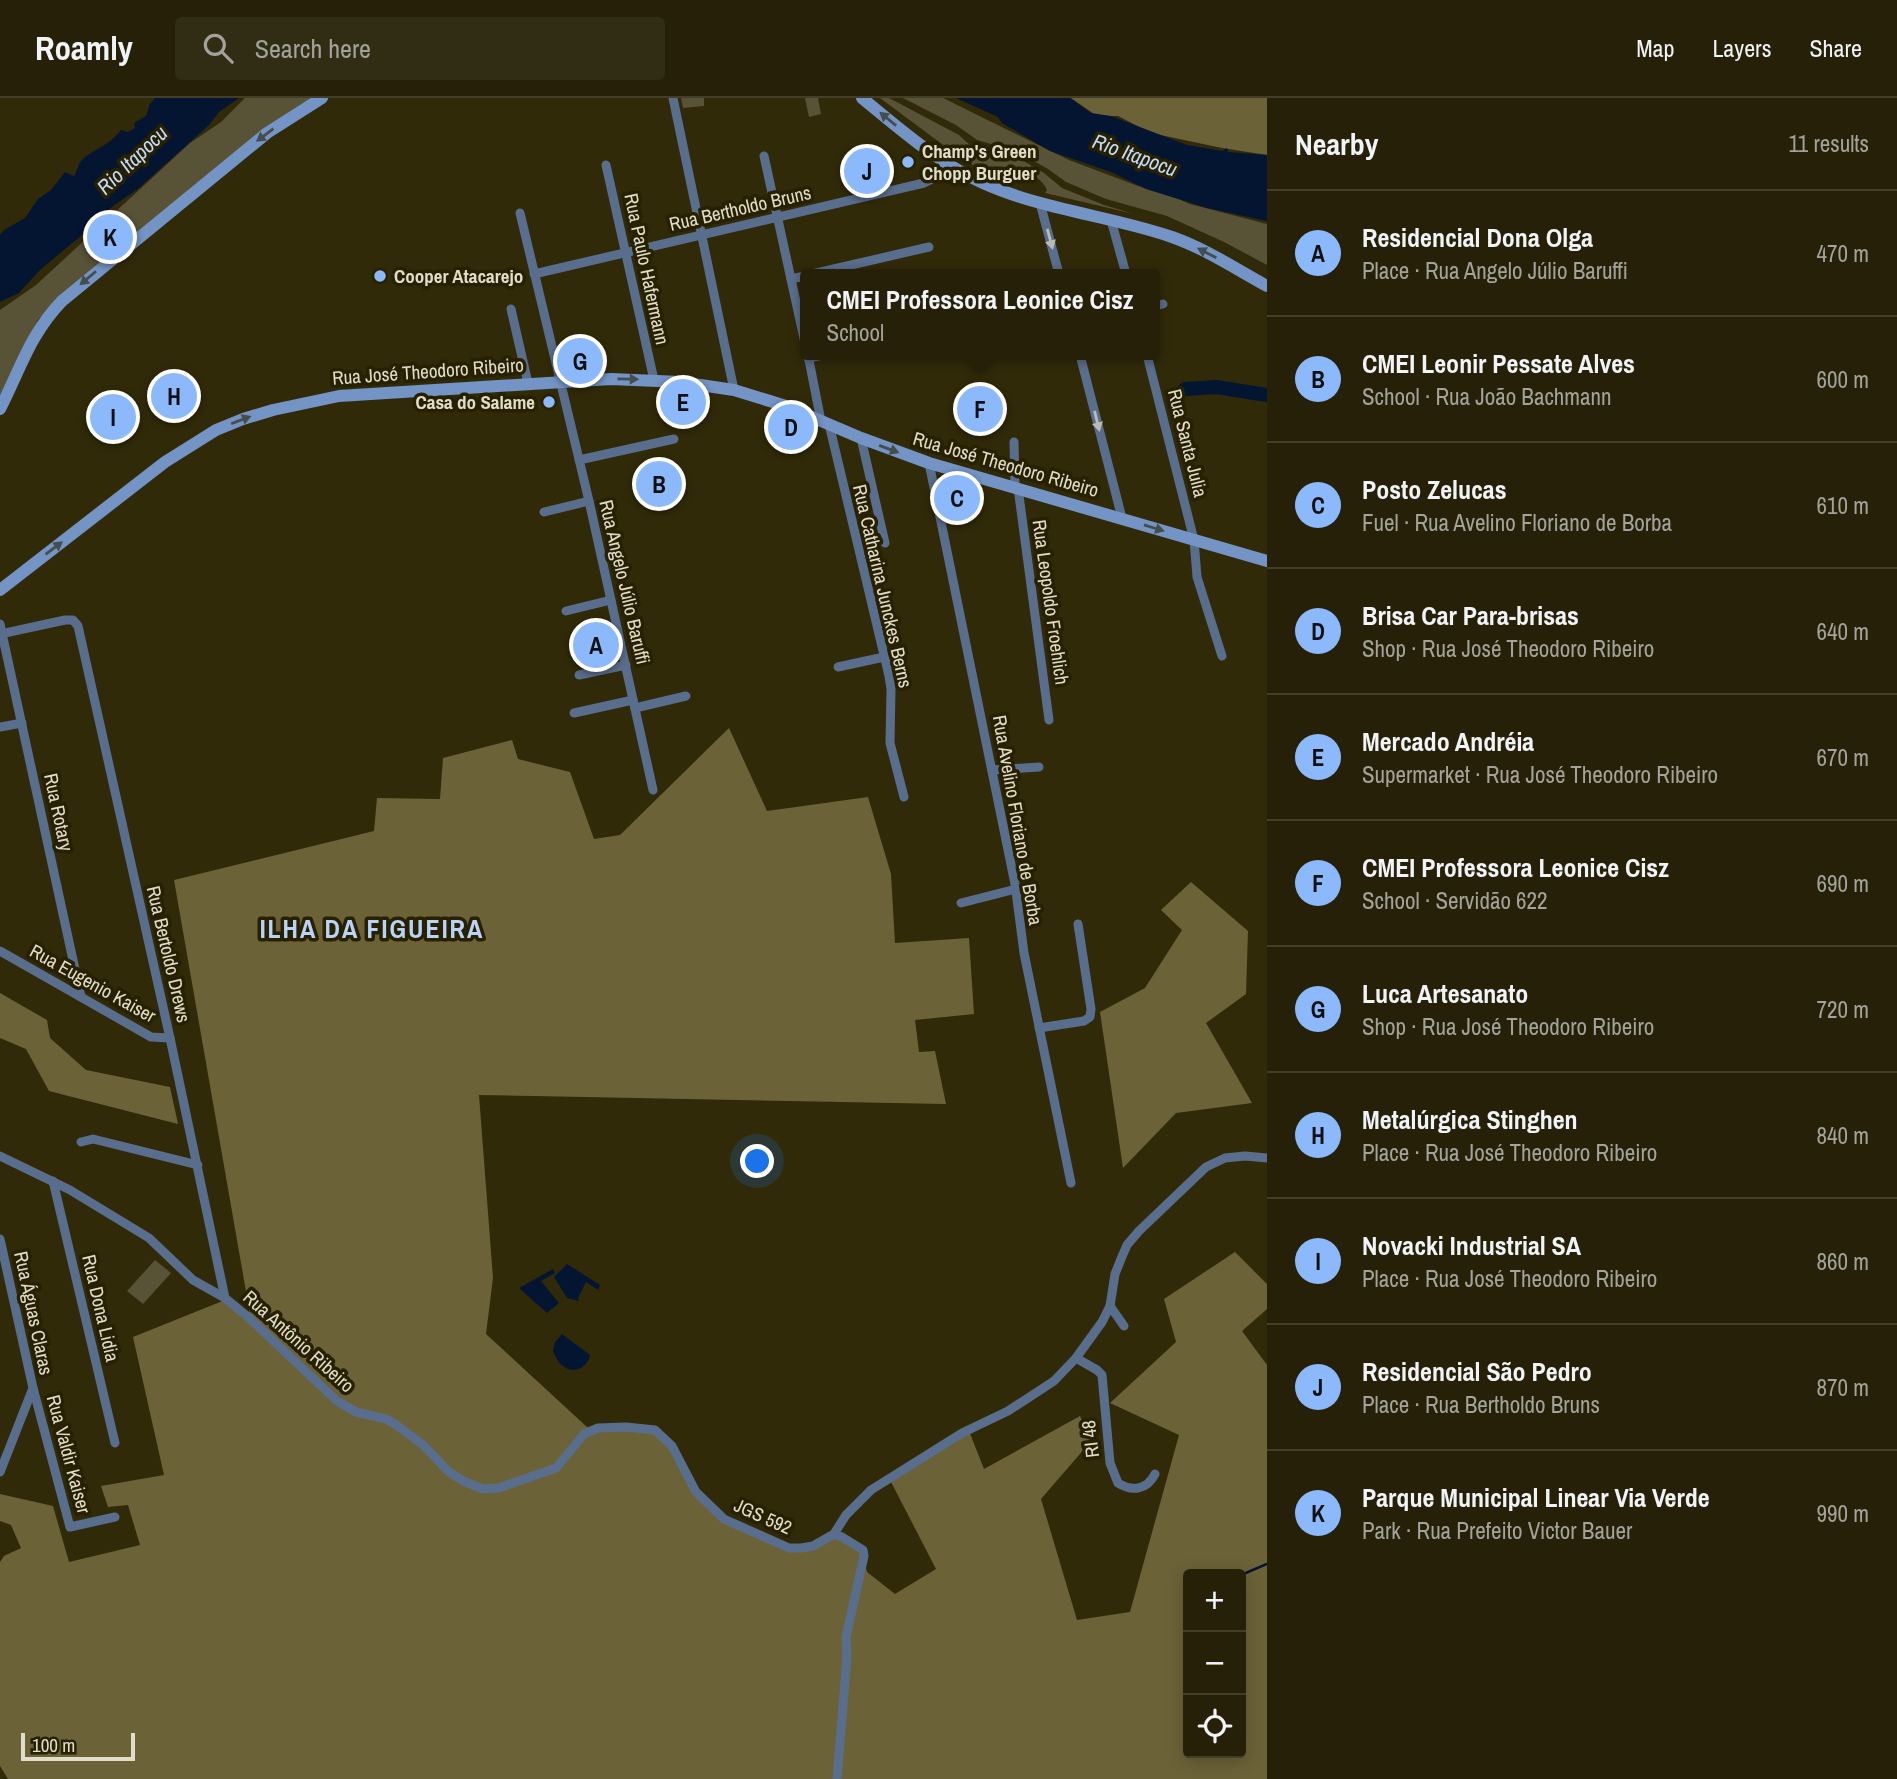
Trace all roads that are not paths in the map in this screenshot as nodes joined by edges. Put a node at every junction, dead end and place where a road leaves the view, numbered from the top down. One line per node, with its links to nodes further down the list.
1 (322, 98): 30 (main road, one-way to 30)
2 (673, 98): 11 (street)
3 (862, 98): 5 (main road, one-way to 3)
4 (764, 156): 9 (street)
5 (944, 162): 7 (main road); 9 (street, Rua Bertholdo Bruns)
6 (606, 165): 13 (street, Rua Paulo Hafermann)
7 (1040, 203): 10 (main road); 15 (street, one-way to 15)
8 (520, 213): 17 (street, Rua Angelo Júlio Baruffi)
9 (778, 217): 11 (street, Rua Bertholdo Bruns); 19 (street)
10 (1111, 220): 16 (street); 20 (main road, one-way to 10)
11 (701, 236): 13 (street, Rua Bertholdo Bruns); 29 (street)
12 (929, 247): 14 (street)
13 (625, 253): 17 (street, Rua Bertholdo Bruns); 26 (street, Rua Paulo Hafermann)
14 (834, 269)
15 (1058, 269)
16 (1125, 269)
17 (534, 274): 27 (street, Rua Angelo Júlio Baruffi)
18 (800, 277): 19 (street)
19 (791, 279): 22 (street)
20 (1267, 286)
21 (511, 309): 28 (street)
22 (800, 320)
23 (809, 360): 31 (street, Rua Catharina Junckes Berns)
24 (1081, 360): 40 (street, one-way to 40)
25 (1148, 360): 41 (street, Rua Santa Julia)
26 (654, 380): 27 (main road, Rua José Theodoro Ribeiro, one-way to 26); 29 (main road, Rua José Theodoro Ribeiro)
27 (560, 381): 28 (main road, Rua José Theodoro Ribeiro); 35 (street, Rua Angelo Júlio Baruffi)
28 (528, 383): 44 (main road, Rua José Theodoro Ribeiro, one-way to 28)
29 (734, 390): 31 (main road, Rua José Theodoro Ribeiro)
30 (0, 410)
31 (825, 422): 32 (main road, Rua José Theodoro Ribeiro); 49 (street, Rua Catharina Junckes Berns)
32 (861, 438): 36 (main road, Rua José Theodoro Ribeiro, one-way to 36); 42 (street)
33 (674, 439): 35 (street)
34 (1014, 442): 37 (street, Rua Leopoldo Froehlich)
35 (579, 460): 38 (street, Rua Angelo Júlio Baruffi)
36 (929, 463): 37 (main road, Rua José Theodoro Ribeiro); 60 (street, Rua Avelino Floriano de Borba)
37 (1016, 488): 40 (main road, Rua José Theodoro Ribeiro); 56 (street, Rua Leopoldo Froehlich)
38 (589, 501): 39 (street); 45 (street, Rua Angelo Júlio Baruffi)
39 (544, 512)
40 (1122, 518): 41 (main road, Rua José Theodoro Ribeiro, one-way to 41)
41 (1194, 540): 43 (main road, Rua José Theodoro Ribeiro); 48 (street, Rua Santa Julia)
42 (885, 543)
43 (1267, 561)
44 (0, 590)
45 (611, 600): 46 (street); 50 (street, Rua Angelo Júlio Baruffi)
46 (566, 611)
47 (1, 631): 57 (street, Rua Rotary); 69 (street, Rua Bertoldo Drews)
48 (1222, 656)
49 (884, 657): 51 (street); 62 (street, Rua Catharina Junckes Berns)
50 (626, 665): 52 (street); 54 (street, Rua Angelo Júlio Baruffi)
51 (838, 667)
52 (579, 675)
53 (686, 696): 54 (street)
54 (634, 704): 55 (street); 61 (street, Rua Angelo Júlio Baruffi)
55 (574, 713)
56 (1049, 720)
57 (22, 723): 58 (street); 67 (street, Rua Rotary)
58 (0, 727)
59 (1039, 767): 60 (street)
60 (992, 770): 63 (street, Rua Avelino Floriano de Borba)
61 (653, 790)
62 (904, 797)
63 (1016, 889): 64 (street); 68 (street, Rua Avelino Floriano de Borba)
64 (961, 903)
65 (1078, 925): 68 (street)
66 (0, 951): 67 (street, Rua Eugenio Kaiser)
67 (81, 997): 69 (street, Rua Eugenio Kaiser)
68 (1039, 1028): 75 (street, Rua Avelino Floriano de Borba)
69 (170, 1038): 73 (street, Rua Bertoldo Drews)
70 (80, 1142): 73 (street)
71 (0, 1157): 74 (street, Rua Antônio Ribeiro)
72 (1267, 1158): 78 (street)
73 (198, 1166): 77 (street, Rua Bertoldo Drews)
74 (53, 1181): 77 (street, Rua Antônio Ribeiro); 83 (street, Rua Dona Lidia)
75 (1071, 1183)
76 (0, 1239): 81 (street, Rua Águas Claras)
77 (225, 1298): 82 (street, Rua Antônio Ribeiro)
78 (1110, 1306): 79 (street); 80 (street, JGS 592)
79 (1124, 1326)
80 (1076, 1358): 85 (street, RI 48); 87 (street, JGS 592)
81 (33, 1388): 84 (street, Rua Águas Claras); 86 (street, Rua Valdir Kaiser)
82 (577, 1441): 87 (street, JGS 592)
83 (115, 1443)
84 (0, 1472)
85 (1155, 1474)
86 (115, 1517)
87 (834, 1534): 88 (street)
88 (837, 1779)

